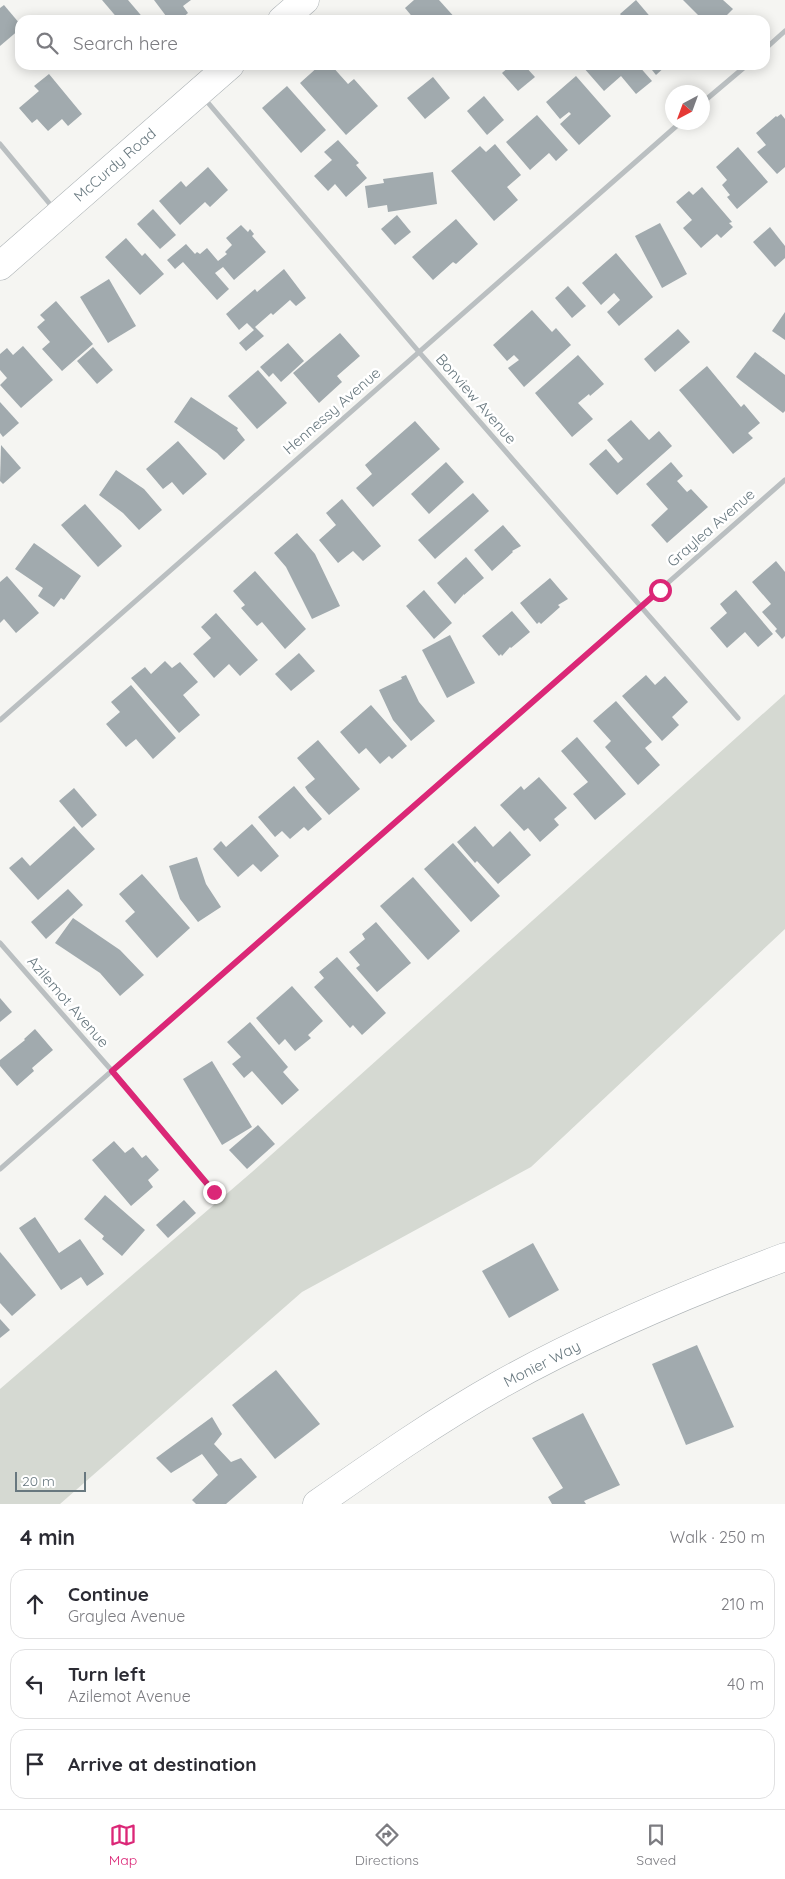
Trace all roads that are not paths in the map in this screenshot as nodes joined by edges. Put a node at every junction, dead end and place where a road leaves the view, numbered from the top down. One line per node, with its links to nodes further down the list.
1 (305, 0): 2 (street)
2 (288, 15)
3 (785, 31): 4 (street)
4 (770, 44)
5 (224, 70): 7 (street, McCurdy Road)
6 (740, 70): 8 (street)
7 (199, 92): 11 (street, McCurdy Road); 13 (street, Bonview Avenue)
8 (710, 97)
9 (672, 130): 13 (street, Hennessy Avenue)
10 (0, 144): 11 (street)
11 (59, 214): 12 (street, McCurdy Road)
12 (0, 266)
13 (419, 352): 15 (street, Bonview Avenue); 17 (street, Hennessy Avenue)
14 (785, 480): 15 (street, Graylea Avenue)
15 (640, 607): 16 (street, Bonview Avenue); 19 (street, Graylea Avenue)
16 (738, 718)
17 (0, 720)
18 (0, 943): 19 (street, Azilemot Avenue)
19 (112, 1071): 20 (street, Graylea Avenue); 21 (street, Azilemot Avenue)
20 (0, 1169)
21 (214, 1192)
22 (785, 1258): 23 (street, Monier Way)
23 (317, 1504)

